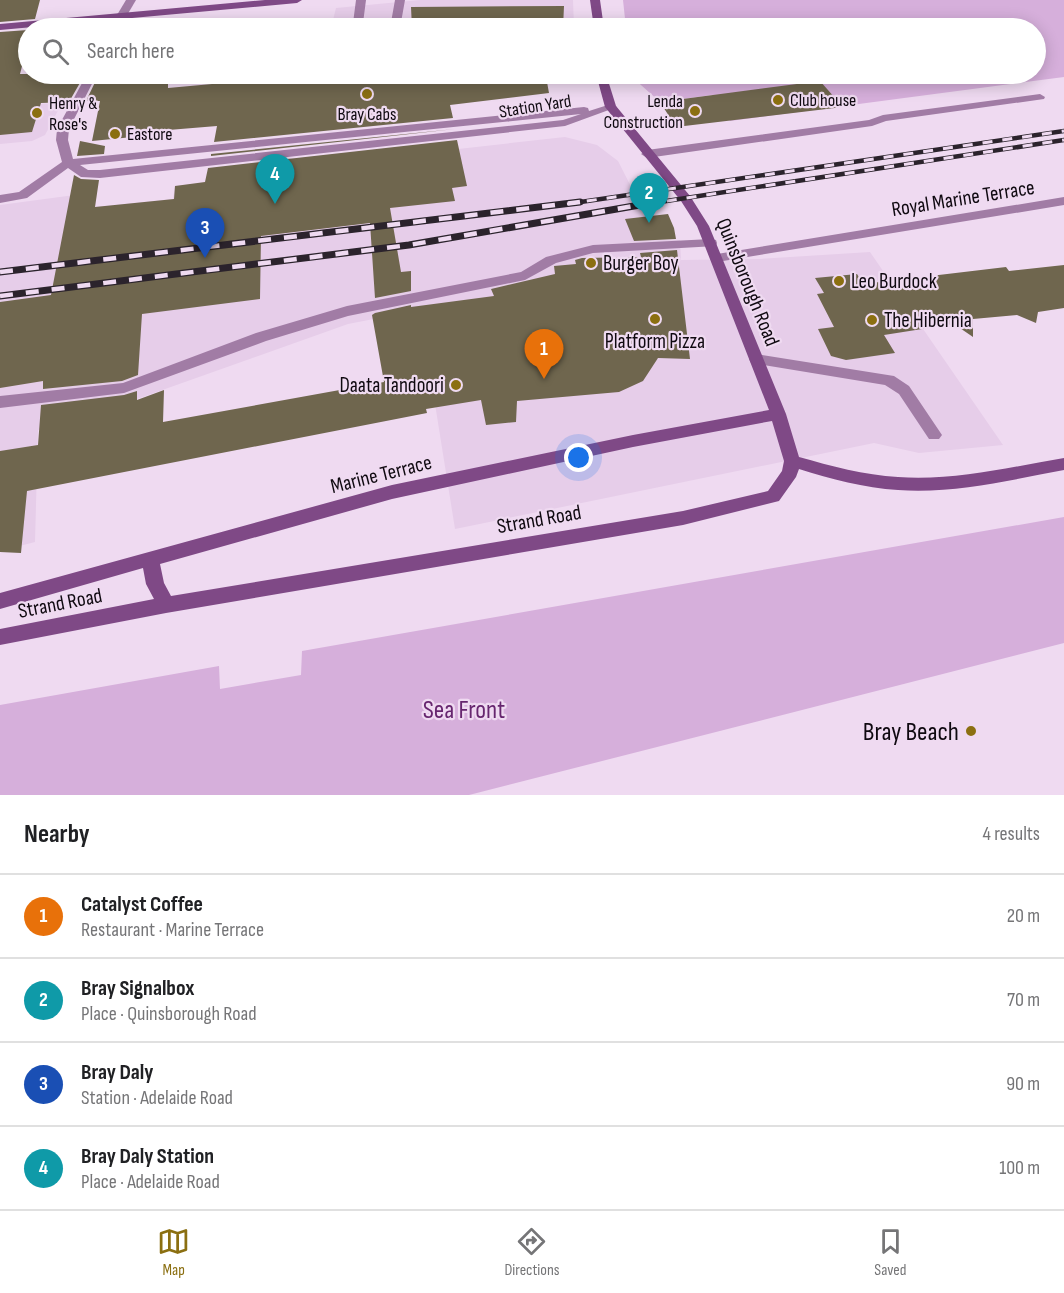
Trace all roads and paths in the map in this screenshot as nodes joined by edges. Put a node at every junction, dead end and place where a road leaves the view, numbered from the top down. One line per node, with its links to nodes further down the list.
1 (131, 0): 6 (street)
2 (297, 0): 6 (street)
3 (361, 0): 9 (street)
4 (400, 0): 10 (street)
5 (595, 0): 11 (street)
6 (122, 15): 7 (street); 8 (street)
7 (92, 18)
8 (120, 18)
9 (359, 18)
10 (397, 18)
11 (598, 18)
12 (18, 25): 13 (street)
13 (0, 27)
14 (87, 84): 19 (street)
15 (604, 84): 17 (street, Quinsborough Road)
16 (1040, 97): 18 (street)
17 (611, 108): 18 (street, Quinsborough Road); 19 (street, Station Yard)
18 (647, 154): 22 (street, Quinsborough Road)
19 (68, 163): 20 (street)
20 (0, 199)
21 (1064, 201): 23 (street, Royal Marine Terrace)
22 (711, 243): 23 (street, Quinsborough Road); 25 (street)
23 (717, 258): 24 (street, Quinsborough Road)
24 (756, 359): 26 (street, Quinsborough Road); 27 (street)
25 (0, 402)
26 (778, 414): 28 (street, Quinsborough Road); 30 (street, Marine Terrace)
27 (934, 435)
28 (792, 461): 29 (street); 32 (street, Strand Road)
29 (1064, 464)
30 (150, 559): 31 (street, Marine Terrace); 32 (street)
31 (0, 601)
32 (166, 605): 33 (street, Strand Road)
33 (0, 637)

